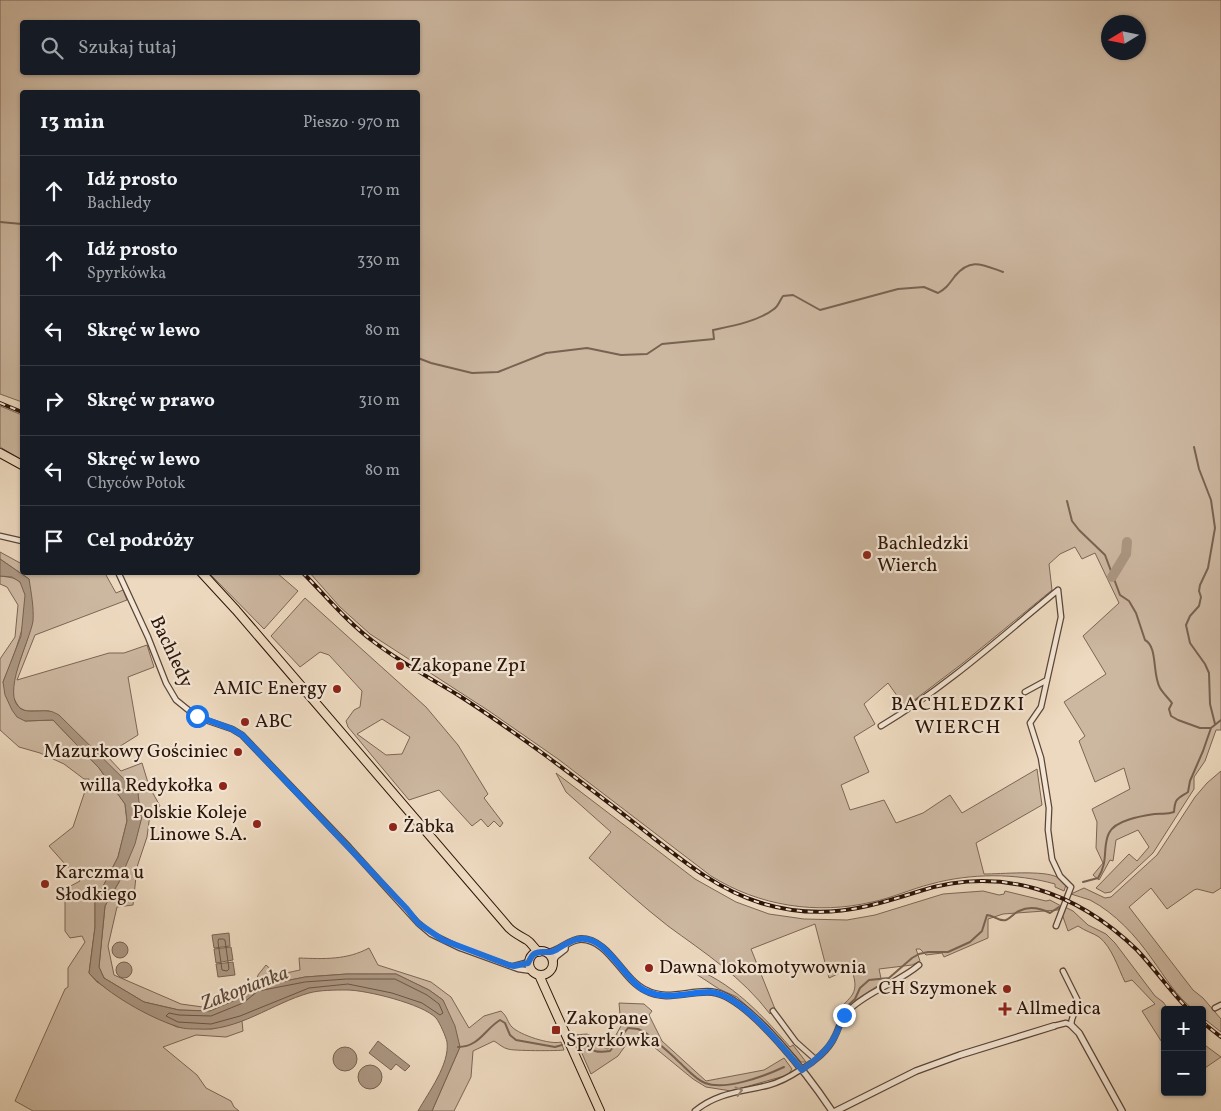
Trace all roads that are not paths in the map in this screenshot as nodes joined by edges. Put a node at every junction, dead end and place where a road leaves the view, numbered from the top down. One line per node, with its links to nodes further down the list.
1 (0, 453): 2 (main road)
2 (20, 465)
3 (0, 536): 4 (street)
4 (20, 541)
5 (119, 575): 17 (street, Bachledy)
6 (204, 575): 11 (main road)
7 (1046, 680): 8 (street); 9 (street); 10 (street)
8 (1025, 692)
9 (882, 726)
10 (1056, 926)
11 (522, 938): 13 (main road); 14 (main road)
12 (566, 946): 13 (street); 15 (street); 26 (street)
13 (543, 952): 14 (main road); 15 (main road)
14 (530, 959): 17 (street); 19 (main road)
15 (553, 961): 19 (main road)
16 (919, 965): 25 (street)
17 (514, 966): 19 (street, Bachledy)
18 (1063, 971): 23 (street)
19 (540, 973): 27 (main road)
20 (1221, 1005): 21 (street)
21 (1215, 1008)
22 (773, 1011): 25 (street)
23 (1071, 1025): 24 (street); 31 (street)
24 (1054, 1026): 30 (street)
25 (815, 1059): 26 (street)
26 (802, 1070): 28 (street, one-way to 26); 29 (street)
27 (600, 1111)
28 (695, 1111)
29 (832, 1111)
30 (836, 1111)
31 (1122, 1111)

